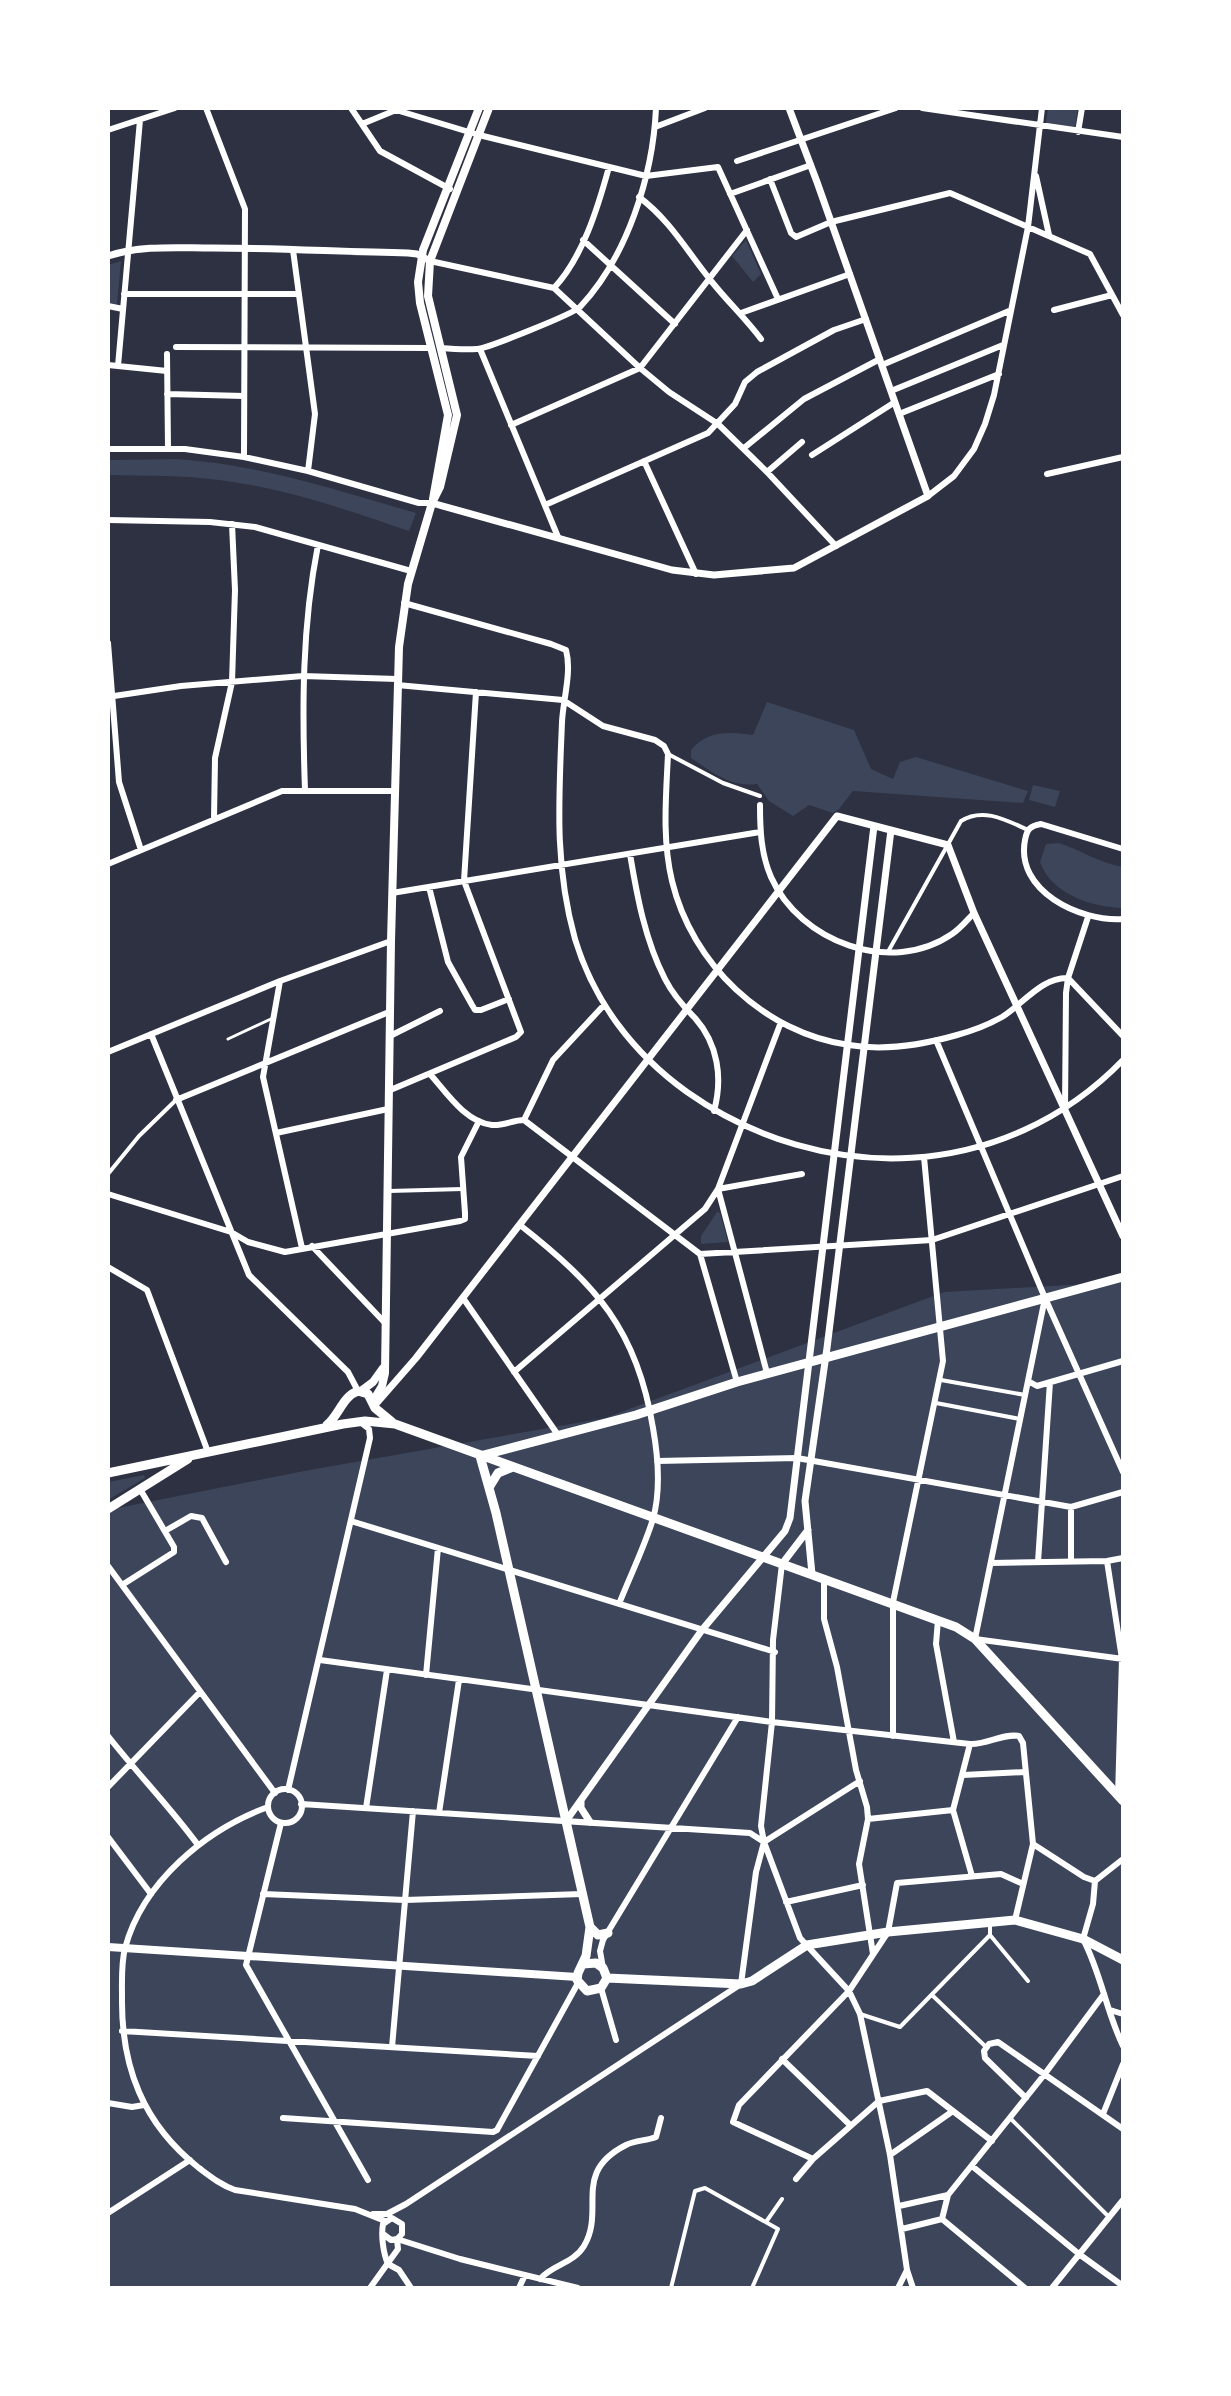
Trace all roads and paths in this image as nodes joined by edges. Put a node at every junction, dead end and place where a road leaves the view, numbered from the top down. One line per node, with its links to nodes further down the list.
1 (175, 108): 13 (street)
2 (206, 108): 37 (street)
3 (351, 108): 14 (street)
4 (479, 108): 19 (main road)
5 (489, 108): 19 (main road)
6 (656, 108): 16 (street)
7 (705, 108): 16 (street)
8 (789, 108): 21 (street)
9 (896, 108): 21 (street)
10 (922, 108): 15 (street)
11 (1042, 108): 15 (street)
12 (1082, 108): 18 (street)
13 (140, 120): 17 (street); 38 (street)
14 (362, 124): 19 (street); 29 (street)
15 (1040, 126): 18 (street); 26 (street)
16 (655, 127): 27 (street)
17 (108, 130)
18 (1078, 132): 20 (street)
19 (474, 134): 25 (street); 29 (main road)
20 (1121, 137): 22 (street)
21 (801, 139): 23 (street); 24 (street)
22 (1123, 148)
23 (737, 161)
24 (811, 165): 28 (street); 32 (street)
25 (609, 167): 27 (street); 36 (street)
26 (1035, 168): 33 (street); 35 (street)
27 (646, 176): 30 (street); 31 (street)
28 (770, 179): 30 (street); 32 (street)
29 (453, 190): 41 (main road)
30 (730, 194): 34 (street)
31 (639, 197): 42 (street); 44 (street)
32 (831, 222): 33 (street); 43 (street)
33 (1028, 227): 35 (street); 55 (street)
34 (747, 230): 44 (street); 50 (street)
35 (1049, 235): 49 (street)
36 (583, 240): 42 (street); 45 (street)
37 (244, 248): 38 (street); 39 (street); 47 (street)
38 (128, 250): 40 (street); 46 (street)
39 (293, 250): 41 (street); 48 (street)
40 (108, 256)
41 (426, 259): 45 (street); 65 (main road)
42 (610, 264): 53 (street); 59 (street)
43 (850, 274): 50 (street); 58 (street)
44 (709, 280): 56 (street); 59 (street)
45 (554, 288): 53 (street)
46 (124, 294): 47 (street); 52 (street)
47 (244, 294): 48 (street); 63 (street)
48 (299, 294): 64 (street)
49 (1112, 295): 54 (street); 57 (street)
50 (778, 299): 56 (street)
51 (108, 306): 52 (street)
52 (123, 309): 70 (street)
53 (577, 310): 66 (street); 71 (street)
54 (1054, 310)
55 (1009, 311): 61 (street); 68 (street)
56 (741, 313): 60 (street)
57 (1123, 315)
58 (866, 319): 68 (street); 79 (street)
59 (675, 324): 71 (street)
60 (761, 339)
61 (1003, 345): 73 (street); 74 (street)
62 (176, 347): 63 (street)
63 (244, 347): 64 (street); 76 (street)
64 (307, 347): 65 (street); 89 (street)
65 (435, 348): 66 (street); 93 (main road)
66 (480, 349): 80 (street)
67 (167, 354): 72 (street)
68 (881, 362): 74 (street); 83 (street)
69 (108, 365): 70 (street)
70 (118, 366): 72 (street)
71 (640, 368): 79 (street); 80 (street)
72 (167, 371): 75 (street)
73 (999, 374): 78 (street); 92 (street)
74 (891, 391): 77 (street)
75 (167, 394): 76 (street); 82 (street)
76 (244, 396): 86 (street)
77 (895, 402): 78 (street); 85 (street)
78 (899, 414): 92 (street)
79 (718, 424): 83 (street); 88 (street)
80 (511, 425): 94 (street)
81 (802, 442): 90 (street)
82 (168, 448): 84 (street); 86 (street)
83 (744, 448): 90 (street)
84 (108, 449)
85 (812, 455)
86 (244, 457): 89 (street)
87 (1123, 457): 91 (street)
88 (644, 461): 94 (street); 101 (street)
89 (308, 471): 93 (street)
90 (767, 472): 99 (street)
91 (1047, 474)
92 (928, 496): 99 (street)
93 (432, 503): 97 (street); 100 (main road)
94 (545, 505): 97 (street)
95 (108, 520): 96 (street)
96 (232, 524): 98 (street); 105 (street)
97 (558, 537): 101 (street)
98 (318, 545): 100 (street); 104 (street)
99 (836, 546): 101 (street)
100 (412, 567): 102 (main road)
101 (696, 574)
102 (404, 603): 106 (main road); 109 (street)
103 (108, 643): 108 (street)
104 (303, 676): 105 (street); 106 (street); 111 (street)
105 (232, 682): 108 (street); 115 (street)
106 (397, 682): 107 (street); 112 (main road)
107 (476, 692): 109 (street); 127 (street)
108 (111, 696): 123 (street)
109 (563, 700): 110 (street); 126 (street)
110 (668, 754): 113 (street); 121 (street)
111 (305, 790): 112 (street); 115 (street)
112 (395, 791): 130 (main road)
113 (760, 796)
114 (760, 805): 119 (street)
115 (214, 819): 123 (street)
116 (874, 826): 117 (street); 129 (street); 135 (street)
117 (891, 830): 120 (street); 136 (street)
118 (1028, 830): 120 (street); 122 (street); 132 (street)
119 (760, 832): 121 (street); 129 (street)
120 (948, 845): 131 (street); 137 (street)
121 (666, 848): 124 (street); 138 (street)
122 (1123, 849)
123 (141, 850): 125 (street)
124 (630, 854): 126 (street); 145 (street)
125 (108, 864)
126 (559, 865): 127 (street); 142 (street)
127 (464, 881): 128 (street); 141 (street)
128 (429, 887): 130 (street); 141 (street)
129 (779, 892): 135 (street); 138 (street)
130 (392, 893): 134 (main road)
131 (974, 913): 137 (street); 143 (street)
132 (1088, 917): 133 (street); 139 (street)
133 (1123, 919)
134 (391, 941): 140 (street); 146 (main road)
135 (859, 948): 136 (street); 154 (street)
136 (877, 950): 137 (street); 155 (street)
137 (889, 950)
138 (717, 972): 145 (street); 148 (street)
139 (1068, 978): 143 (street); 150 (street); 164 (street)
140 (280, 981): 147 (street); 149 (street)
141 (509, 999): 160 (street)
142 (604, 1005): 157 (street); 166 (street)
143 (1017, 1006): 153 (street); 164 (street)
144 (440, 1011): 151 (street)
145 (686, 1011): 157 (street); 165 (street)
146 (389, 1012): 151 (main road); 159 (street)
147 (273, 1018): 152 (lane); 159 (street)
148 (781, 1022): 154 (street); 168 (street)
149 (151, 1034): 156 (street); 162 (street)
150 (1123, 1036)
151 (389, 1037): 161 (main road)
152 (228, 1039)
153 (936, 1040): 155 (street); 170 (street)
154 (846, 1045): 155 (street); 171 (street)
155 (865, 1047): 172 (street)
156 (108, 1052)
157 (648, 1060): 165 (street); 173 (street)
158 (1123, 1060): 164 (street)
159 (264, 1062): 162 (street); 169 (street)
160 (430, 1074): 161 (street); 167 (street)
161 (388, 1091): 163 (main road)
162 (176, 1100): 175 (street); 185 (street)
163 (388, 1109): 169 (street); 181 (main road)
164 (1065, 1110): 170 (street); 178 (street)
165 (714, 1111): 168 (street)
166 (524, 1120): 167 (street); 173 (street)
167 (479, 1121): 179 (street)
168 (741, 1126): 171 (street); 180 (street)
169 (276, 1133): 193 (street)
170 (981, 1146): 174 (street); 183 (street)
171 (833, 1154): 172 (street); 192 (street)
172 (851, 1156): 174 (street); 190 (street)
173 (573, 1157): 184 (street); 187 (street)
174 (924, 1157): 189 (street)
175 (108, 1174)
176 (802, 1174): 180 (street)
177 (1123, 1176): 178 (street)
178 (1099, 1184): 183 (street); 188 (street)
179 (463, 1189): 181 (street); 186 (street)
180 (718, 1189): 187 (street); 194 (street)
181 (388, 1191): 186 (main road)
182 (108, 1194): 185 (street)
183 (1010, 1214): 189 (street); 199 (street)
184 (520, 1225): 198 (street); 200 (street)
185 (231, 1232): 193 (street); 214 (street)
186 (388, 1233): 191 (street); 201 (main road)
187 (676, 1236): 195 (street); 200 (street)
188 (1123, 1236)
189 (932, 1240): 190 (street); 202 (street)
190 (840, 1245): 192 (street); 203 (street)
191 (312, 1246): 193 (street); 201 (street)
192 (821, 1247): 194 (street); 205 (street)
193 (302, 1248)
194 (735, 1252): 195 (street); 208 (street)
195 (700, 1254): 212 (street)
196 (108, 1267): 225 (street)
197 (1123, 1277): 199 (main road)
198 (463, 1298): 207 (street); 218 (street)
199 (1045, 1298): 202 (main road); 209 (street); 211 (street)
200 (600, 1300): 207 (street); 219 (street)
201 (386, 1324): 206 (main road)
202 (941, 1327): 203 (main road); 210 (street)
203 (826, 1357): 205 (main road); 229 (street)
204 (1123, 1361): 209 (street)
205 (807, 1362): 208 (main road); 228 (street)
206 (384, 1364): 214 (main road); 218 (main road)
207 (514, 1372): 224 (street)
208 (767, 1373): 212 (main road)
209 (1079, 1374): 213 (street); 232 (street)
210 (941, 1380): 215 (street); 216 (street)
211 (1028, 1381): 213 (street); 215 (street)
212 (737, 1382): 219 (main road)
213 (1050, 1382): 239 (street)
214 (359, 1391): 217 (main road); 218 (main road)
215 (1025, 1395): 220 (street)
216 (936, 1403): 220 (street); 234 (street)
217 (344, 1404): 221 (main road); 223 (main road)
218 (374, 1404): 221 (main road); 222 (main road)
219 (651, 1411): 224 (main road); 230 (street)
220 (1020, 1419): 238 (street)
221 (361, 1422): 222 (main road); 223 (main road); 243 (street)
222 (395, 1424): 227 (main road)
223 (325, 1427): 225 (main road)
224 (558, 1435): 227 (main road)
225 (208, 1452): 226 (main road)
226 (194, 1455): 233 (main road); 236 (main road)
227 (480, 1456): 231 (main road); 235 (main road)
228 (797, 1458): 229 (street); 230 (street); 247 (street)
229 (811, 1460): 234 (street); 244 (street)
230 (657, 1461): 242 (street)
231 (513, 1467): 235 (main road); 242 (main road)
232 (1123, 1472)
233 (108, 1473)
234 (920, 1480): 238 (street); 260 (street)
235 (490, 1486): 256 (main road)
236 (140, 1489): 241 (main road); 245 (street)
237 (1123, 1492): 240 (street)
238 (1004, 1496): 239 (street); 253 (street)
239 (1042, 1503): 240 (street); 252 (street)
240 (1071, 1507): 249 (street)
241 (108, 1509)
242 (653, 1518): 247 (main road); 261 (street)
243 (351, 1521): 246 (street); 267 (street)
244 (808, 1530): 254 (street); 257 (street)
245 (165, 1531): 251 (street); 259 (street)
246 (438, 1548): 256 (street); 269 (street)
247 (762, 1557): 254 (main road); 263 (street)
248 (1123, 1558): 250 (street)
249 (1071, 1561): 250 (street); 252 (street)
250 (1107, 1561): 266 (street)
251 (226, 1562)
252 (1038, 1562): 253 (street)
253 (991, 1563): 264 (street)
254 (782, 1564): 257 (main road); 265 (street)
255 (108, 1566): 259 (street)
256 (509, 1570): 261 (street); 271 (main road)
257 (812, 1574): 258 (main road)
258 (824, 1578): 260 (main road); 276 (street)
259 (122, 1585): 272 (street)
260 (893, 1602): 262 (main road); 278 (street)
261 (619, 1604): 263 (street)
262 (938, 1619): 264 (main road); 279 (street)
263 (702, 1630): 265 (street); 273 (street)
264 (975, 1639): 266 (street); 288 (main road)
265 (775, 1652): 275 (street)
266 (1122, 1659): 288 (street)
267 (320, 1660): 268 (street); 286 (street)
268 (387, 1670): 269 (street); 292 (street)
269 (426, 1675): 270 (street)
270 (459, 1680): 271 (street); 295 (street)
271 (536, 1690): 273 (street); 297 (main road)
272 (200, 1692): 281 (street); 287 (street)
273 (647, 1705): 274 (street); 289 (street)
274 (738, 1717): 275 (street); 301 (street)
275 (772, 1722): 276 (street); 300 (street)
276 (851, 1731): 278 (street); 284 (street)
277 (108, 1736): 281 (street)
278 (893, 1736): 279 (street)
279 (954, 1742): 280 (street)
280 (970, 1744): 282 (street); 283 (street)
281 (130, 1765): 285 (street); 306 (street)
282 (1025, 1772): 283 (street); 305 (street)
283 (963, 1775): 293 (street)
284 (860, 1781): 296 (street); 304 (street)
285 (108, 1787)
286 (288, 1790): 287 (street); 290 (street)
287 (275, 1793): 291 (street)
288 (1121, 1799)
289 (581, 1801): 297 (street); 298 (street)
290 (301, 1804): 292 (street); 299 (street)
291 (268, 1807): 299 (street); 306 (street)
292 (366, 1808): 294 (street)
293 (953, 1810): 296 (street); 308 (street)
294 (413, 1811): 295 (street); 315 (street)
295 (439, 1813): 297 (street)
296 (868, 1819): 311 (street)
297 (566, 1821): 298 (street); 314 (main road)
298 (590, 1822): 301 (street)
299 (281, 1823): 313 (street)
300 (761, 1826): 302 (street); 304 (street)
301 (671, 1828): 302 (street); 321 (street)
302 (750, 1833): 304 (street)
303 (108, 1837): 312 (street)
304 (764, 1842): 316 (street); 337 (street)
305 (1033, 1844): 309 (street); 310 (street)
306 (198, 1845): 312 (street)
307 (1123, 1859): 309 (street)
308 (972, 1876): 310 (street); 320 (street)
309 (1095, 1881): 324 (street)
310 (1023, 1884): 317 (street)
311 (863, 1885): 316 (street); 322 (street)
312 (151, 1894): 327 (street)
313 (263, 1894): 315 (street); 328 (street)
314 (582, 1894): 315 (street); 319 (main road)
315 (405, 1900): 332 (street)
316 (786, 1902): 325 (street)
317 (1015, 1920): 318 (main road); 324 (main road)
318 (989, 1922): 320 (main road); 323 (street)
319 (590, 1927): 321 (main road); 331 (main road)
320 (888, 1932): 322 (main road); 329 (street)
321 (608, 1933): 333 (street)
322 (871, 1935): 325 (main road); 329 (street)
323 (990, 1935): 336 (street); 341 (street)
324 (1083, 1939): 330 (main road); 340 (street)
325 (807, 1945): 337 (main road); 339 (street)
326 (108, 1947): 327 (main road)
327 (125, 1948): 328 (main road); 345 (street)
328 (248, 1954): 332 (main road); 347 (street)
329 (873, 1954): 339 (street)
330 (1123, 1960)
331 (583, 1964): 333 (main road); 335 (main road)
332 (399, 1965): 335 (main road); 349 (street)
333 (603, 1968): 334 (main road)
334 (607, 1978): 337 (main road); 338 (main road)
335 (578, 1980): 338 (main road); 351 (street)
336 (1028, 1981)
337 (741, 1984): 377 (street)
338 (601, 1988): 346 (street)
339 (849, 1991): 343 (street); 352 (street)
340 (1104, 1994): 342 (street); 354 (street)
341 (932, 1995): 343 (street); 350 (street)
342 (1110, 2010): 344 (street); 348 (street)
343 (860, 2014): 356 (street)
344 (1123, 2014)
345 (122, 2031): 347 (street); 358 (street)
346 (616, 2040)
347 (288, 2041): 349 (street); 364 (street)
348 (1123, 2046)
349 (392, 2047): 351 (street)
350 (986, 2047): 354 (street); 355 (street)
351 (538, 2056): 364 (street)
352 (782, 2059): 365 (street); 369 (street)
353 (1123, 2064): 360 (street)
354 (1044, 2075): 355 (street); 360 (street)
355 (1026, 2098): 363 (street)
356 (879, 2101): 359 (street); 365 (street); 368 (street)
357 (108, 2103): 358 (street)
358 (144, 2105): 370 (street)
359 (953, 2111): 367 (street); 368 (street)
360 (1103, 2114): 366 (street)
361 (283, 2118): 364 (street)
362 (661, 2118): 396 (street)
363 (1010, 2118): 367 (street); 381 (street)
364 (334, 2122): 373 (street)
365 (850, 2125): 369 (street)
366 (1123, 2129)
367 (992, 2141): 371 (street)
368 (890, 2155): 378 (street)
369 (813, 2159): 372 (street)
370 (190, 2160): 379 (street); 380 (street)
371 (972, 2166): 374 (street); 392 (street)
372 (796, 2179)
373 (368, 2180)
374 (948, 2195): 378 (street); 382 (street)
375 (782, 2199): 385 (street)
376 (1123, 2200): 381 (street)
377 (406, 2204): 380 (street); 384 (street)
378 (899, 2206): 386 (street)
379 (108, 2213)
380 (372, 2214): 383 (street)
381 (1109, 2217): 392 (street)
382 (942, 2219): 386 (street); 406 (street)
383 (385, 2221): 384 (street); 388 (street)
384 (400, 2221): 387 (street)
385 (766, 2222): 402 (street); 403 (street)
386 (902, 2229): 394 (street)
387 (403, 2231): 389 (street); 390 (street)
388 (383, 2234): 389 (street); 393 (street)
389 (397, 2239): 390 (street); 391 (street)
390 (409, 2244): 391 (street); 395 (street)
391 (398, 2249): 393 (street)
392 (1079, 2254): 397 (street); 407 (street)
393 (388, 2264): 398 (street); 399 (street)
394 (907, 2270): 404 (street); 405 (street)
395 (525, 2275): 396 (street); 400 (street)
396 (540, 2279): 401 (street)
397 (1123, 2286)
398 (368, 2287)
399 (411, 2288)
400 (519, 2288)
401 (578, 2288)
402 (671, 2288)
403 (752, 2288)
404 (898, 2288)
405 (913, 2288)
406 (1025, 2288)
407 (1052, 2288)

